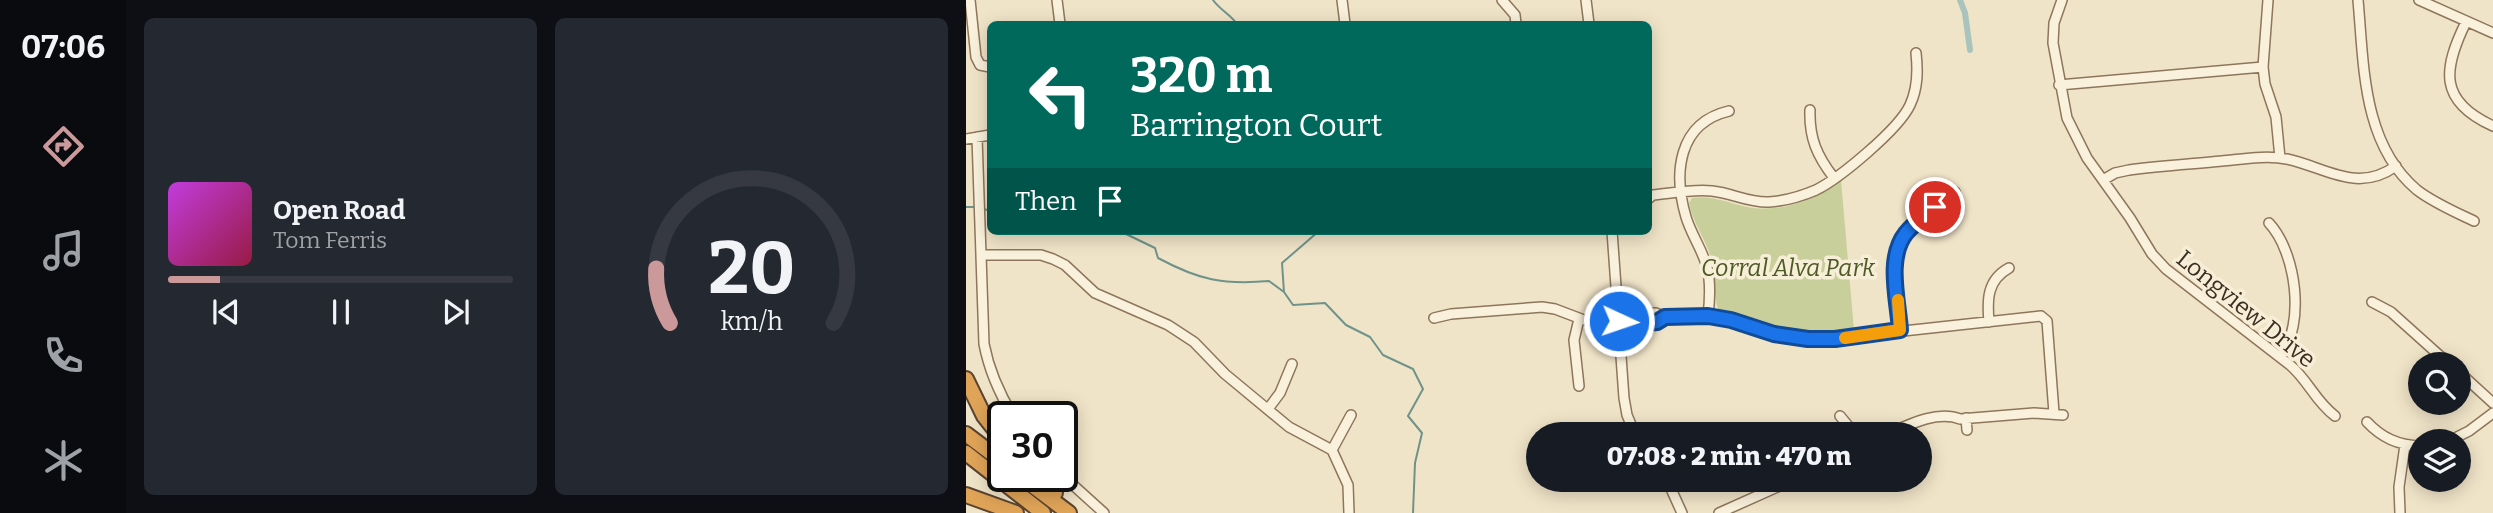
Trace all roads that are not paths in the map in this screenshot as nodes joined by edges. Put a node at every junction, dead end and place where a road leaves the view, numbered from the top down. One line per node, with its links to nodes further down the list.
1 (970, 0): 17 (street)
2 (1057, 0): 10 (street)
3 (1342, 0): 11 (street)
4 (1502, 0): 12 (street)
5 (1586, 0): 13 (street)
6 (2062, 0): 19 (street, Longview Drive)
7 (2268, 0): 18 (street)
8 (2358, 0): 27 (street)
9 (2418, 0): 14 (street)
10 (1060, 21)
11 (1345, 21)
12 (1515, 21)
13 (1589, 21)
14 (2466, 22): 15 (street); 22 (street)
15 (2493, 33)
16 (1916, 52): 28 (street)
17 (987, 66)
18 (2263, 67): 19 (street); 26 (street)
19 (2059, 85): 29 (street, Longview Drive)
20 (1810, 110): 28 (street)
21 (1729, 111): 30 (street)
22 (2493, 126)
23 (987, 135): 24 (street)
24 (977, 137): 25 (street); 36 (street)
25 (966, 139)
26 (2280, 158): 27 (street); 29 (street)
27 (2396, 166): 33 (street)
28 (1834, 178): 30 (street)
29 (2103, 180): 46 (street, Longview Drive)
30 (1682, 192): 32 (street); 39 (street)
31 (1955, 192): 44 (street)
32 (1652, 196)
33 (2474, 221)
34 (2269, 223): 46 (street)
35 (1612, 235): 42 (street)
36 (981, 253): 51 (street); 53 (street)
37 (2009, 268): 43 (street)
38 (2372, 302): 45 (street)
39 (1708, 316): 42 (street); 44 (street)
40 (1434, 318): 41 (street)
41 (1579, 319): 42 (street); 50 (street)
42 (1619, 321): 60 (street)
43 (1989, 322): 44 (street); 58 (street)
44 (1900, 330)
45 (2436, 352)
46 (2280, 357): 57 (street, Longview Drive)
47 (1292, 364): 53 (street)
48 (966, 379): 59 (highway)
49 (2471, 383): 52 (street)
50 (1579, 386)
51 (1003, 401)
52 (2493, 403)
53 (1268, 409): 70 (street)
54 (2493, 413): 65 (street)
55 (1351, 415): 70 (street)
56 (1840, 416): 61 (street)
57 (2334, 416)
58 (1963, 419): 62 (street); 64 (street)
59 (987, 420)
60 (1631, 422)
61 (1845, 422)
62 (1913, 422)
63 (2367, 422): 67 (street)
64 (1967, 430)
65 (2471, 430)
66 (966, 434): 69 (highway)
67 (2405, 445): 68 (street); 86 (street)
68 (2408, 445)
69 (987, 450)
70 (1332, 450): 83 (street)
71 (966, 453): 79 (highway)
72 (1078, 489): 82 (street)
73 (1041, 492): 80 (highway)
74 (1054, 492): 81 (highway)
75 (1672, 492): 84 (street)
76 (1759, 492): 85 (street)
77 (966, 495): 78 (highway)
78 (1016, 513)
79 (1043, 513)
80 (1069, 513)
81 (1076, 513)
82 (1104, 513)
83 (1349, 513)
84 (1682, 513)
85 (1719, 513)
86 (2400, 513)

